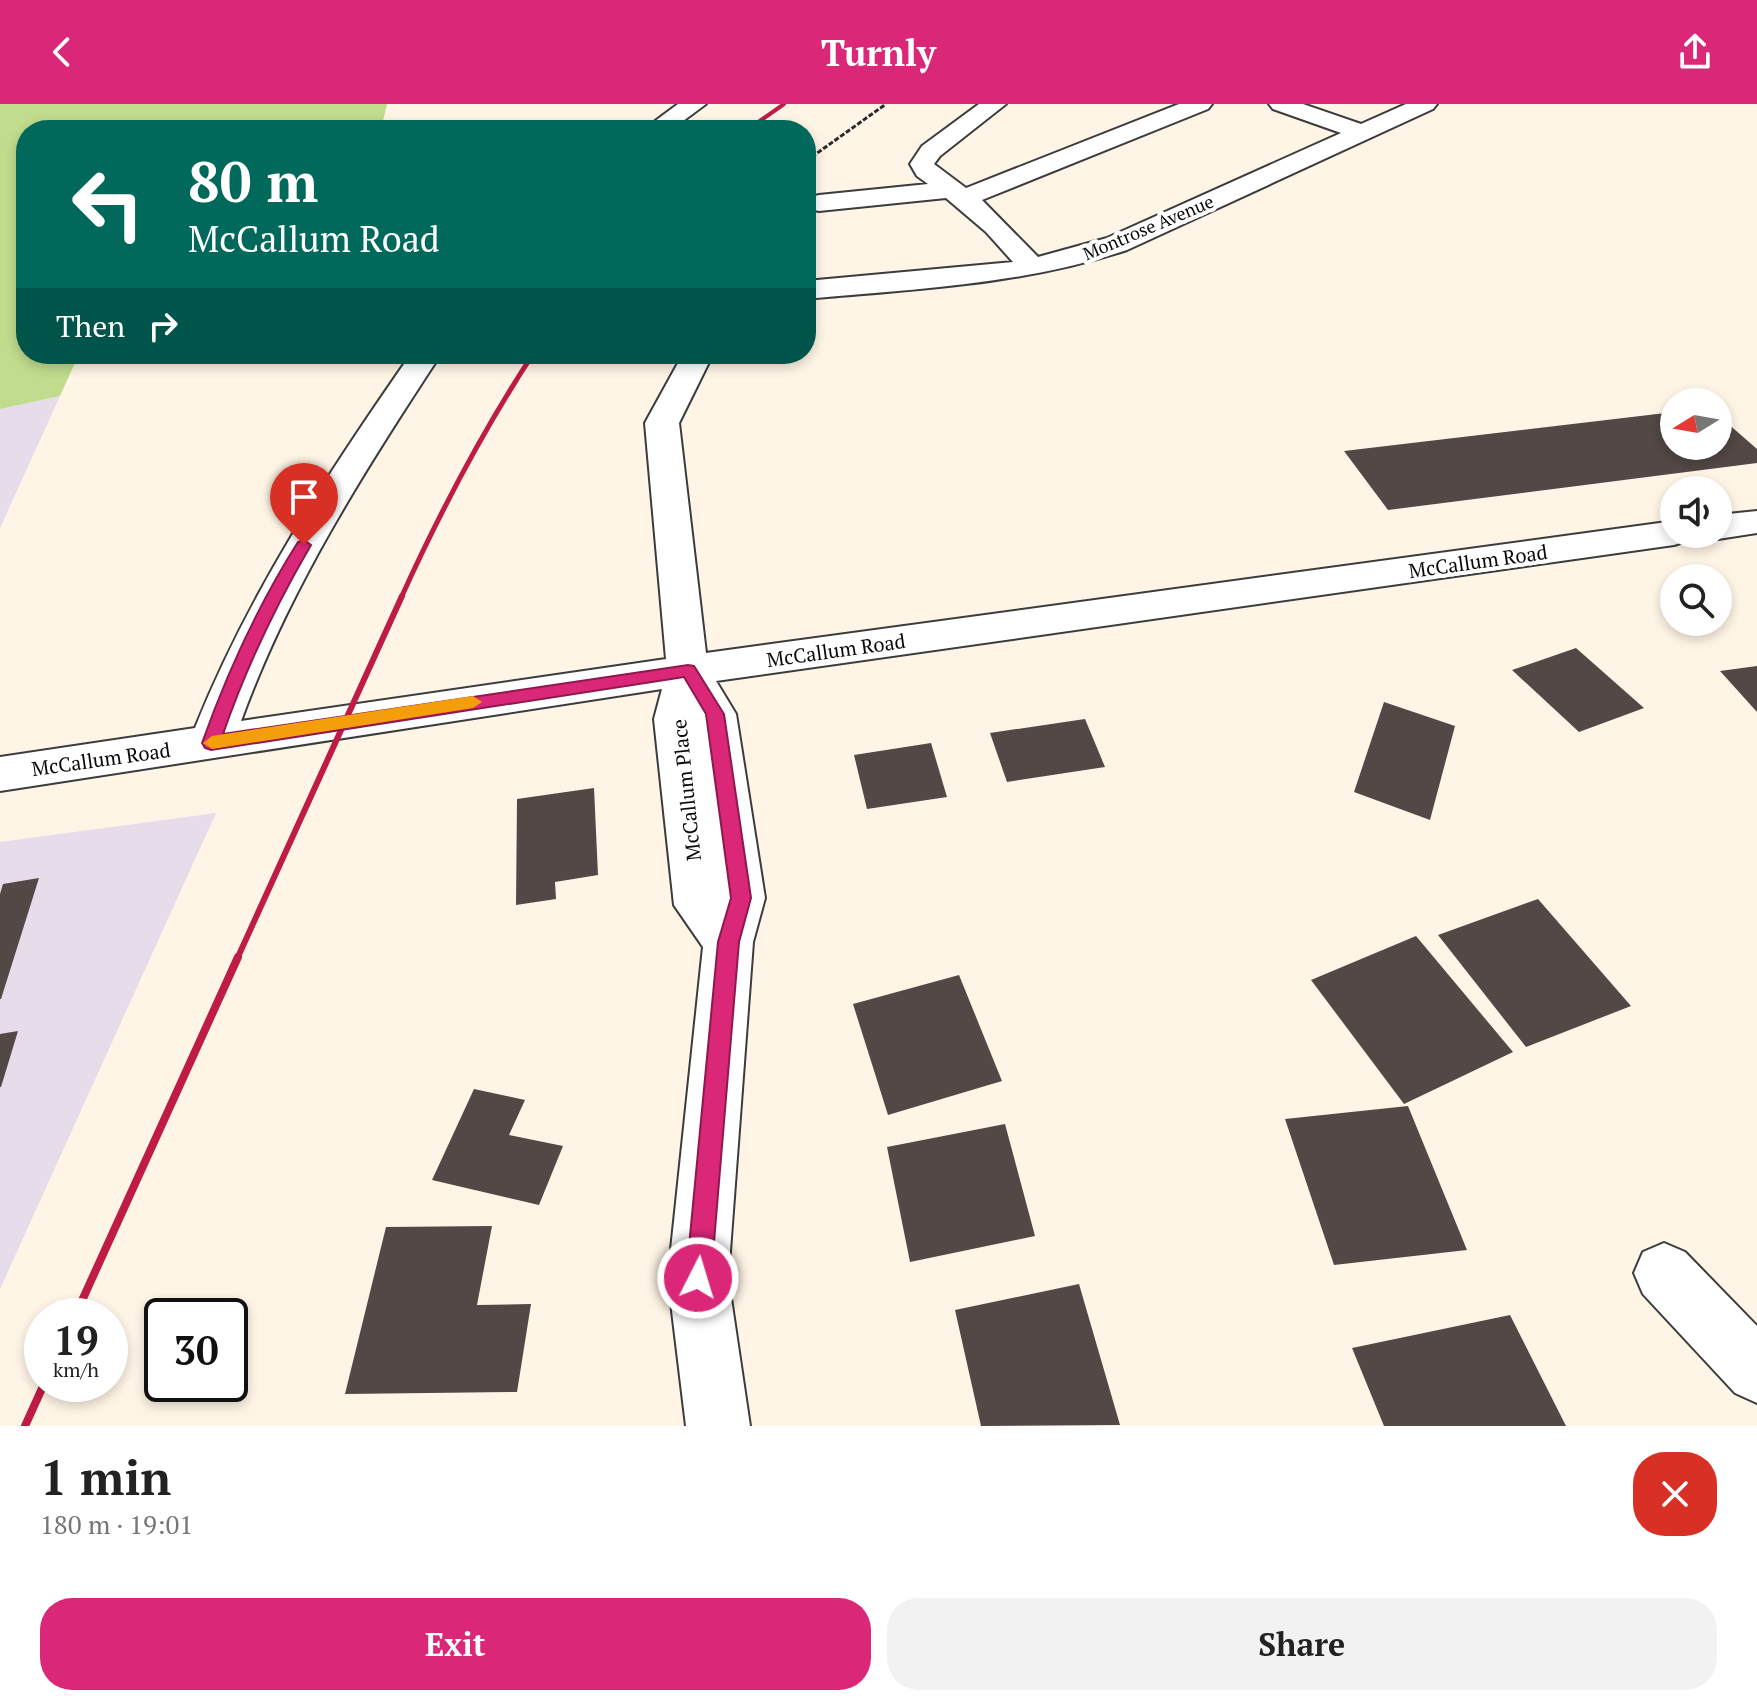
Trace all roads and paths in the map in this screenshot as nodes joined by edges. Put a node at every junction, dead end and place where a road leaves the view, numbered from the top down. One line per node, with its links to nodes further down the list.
1 (694, 104): 7 (street)
2 (886, 104): 9 (path)
3 (994, 104): 10 (street)
4 (1200, 104): 10 (street)
5 (1281, 104): 8 (street)
6 (1425, 104): 8 (street, Montrose Avenue)
7 (670, 120)
8 (1360, 132): 12 (street, Montrose Avenue)
9 (816, 153)
10 (960, 193): 11 (street); 12 (street)
11 (819, 203)
12 (1031, 267): 13 (street, Montrose Avenue)
13 (816, 289)
14 (419, 364): 20 (street)
15 (693, 364): 19 (street)
16 (1757, 522): 17 (street)
17 (1732, 525)
18 (1660, 535): 19 (street, McCallum Road)
19 (688, 671): 20 (street, McCallum Road); 24 (street, McCallum Place)
20 (211, 743): 21 (street, McCallum Road)
21 (0, 774)
22 (1664, 1273): 23 (street)
23 (1757, 1371)
24 (718, 1426)

